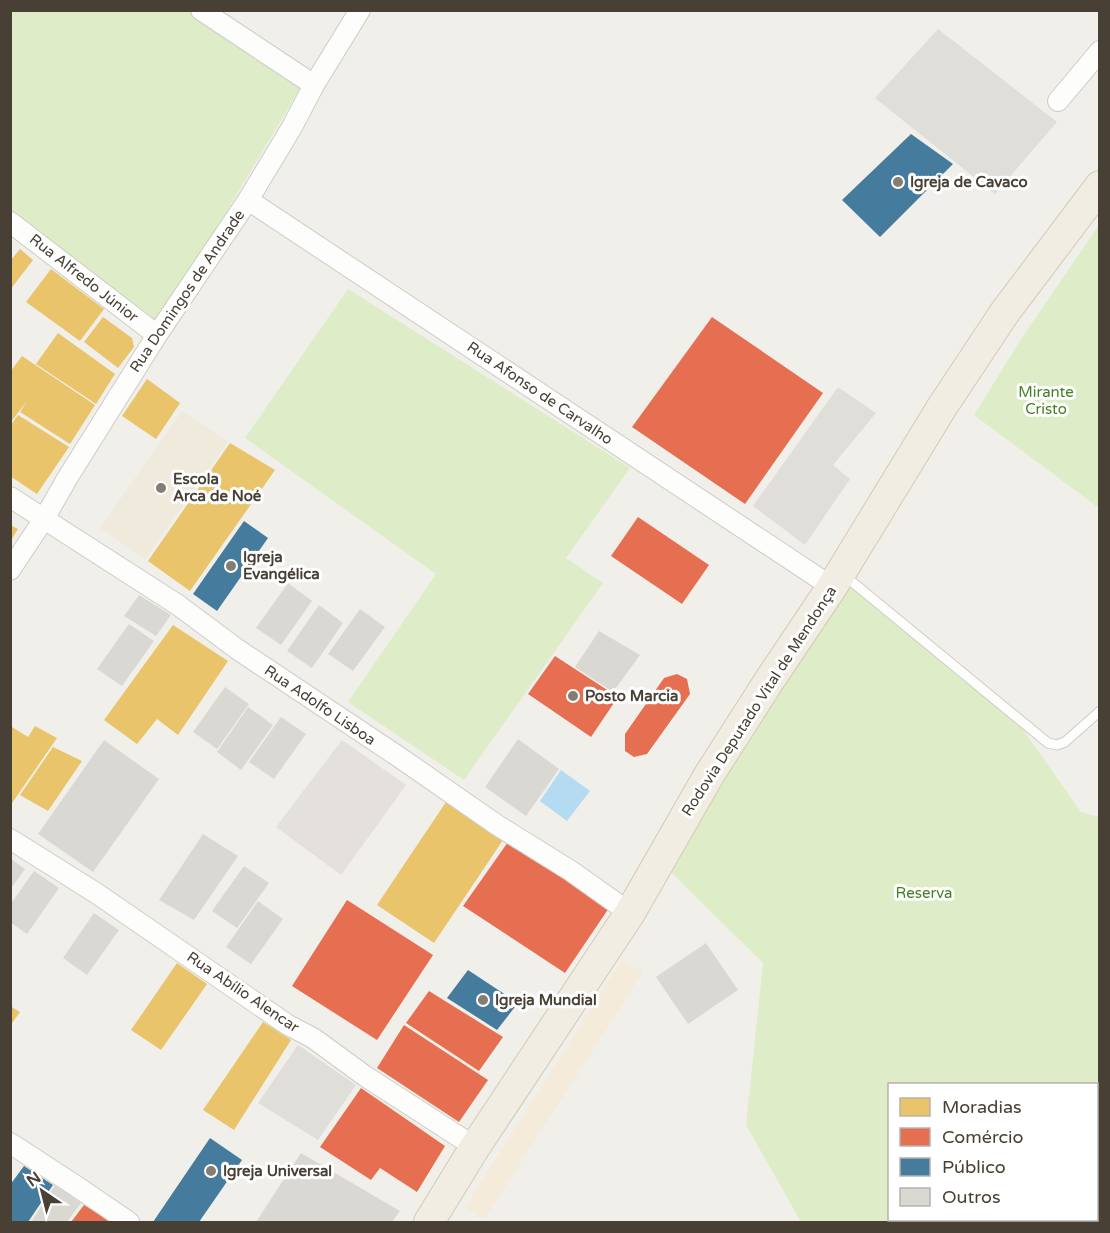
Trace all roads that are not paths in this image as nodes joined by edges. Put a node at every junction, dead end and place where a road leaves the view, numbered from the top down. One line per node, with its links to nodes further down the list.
1 (201, 10): 4 (street)
2 (360, 10): 4 (street, Rua Domingos de Andrade)
3 (1100, 51): 5 (street)
4 (314, 85): 7 (street, Rua Domingos de Andrade)
5 (1058, 101)
6 (1100, 186): 13 (main road, Rodovia Deputado Vital de Mendonça)
7 (248, 200): 9 (street, Rua Domingos de Andrade); 13 (street, Rua Afonso de Carvalho)
8 (10, 222): 9 (street, Rua Alfredo Júnior)
9 (157, 335): 11 (street, Rua Domingos de Andrade)
10 (10, 497): 11 (street, Rua Adolfo Lisboa)
11 (44, 519): 12 (street, Rua Domingos de Andrade); 16 (street, Rua Adolfo Lisboa)
12 (10, 570)
13 (836, 580): 14 (lane); 16 (main road, Rodovia Deputado Vital de Mendonça)
14 (1100, 711)
15 (10, 838): 18 (street, Rua Abílio Alencar)
16 (630, 913): 18 (main road, Rodovia Deputado Vital de Mendonça)
17 (10, 1143): 20 (street)
18 (475, 1147): 19 (main road, Rodovia Deputado Vital de Mendonça)
19 (439, 1218)
20 (129, 1222)

